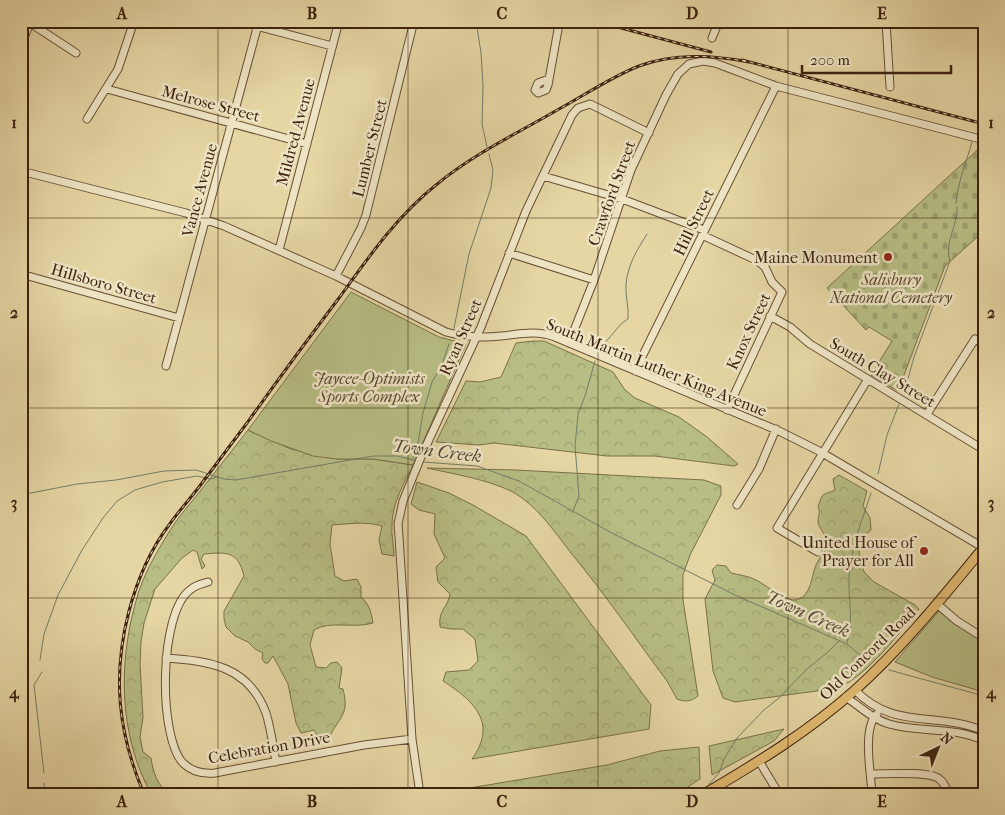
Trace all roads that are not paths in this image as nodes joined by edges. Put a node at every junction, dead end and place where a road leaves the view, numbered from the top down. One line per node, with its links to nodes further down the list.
1 (134, 21): 17 (street)
2 (238, 21): 9 (street)
3 (339, 21): 12 (street, Mildred Avenue)
4 (414, 21): 31 (street, Lumber Street)
5 (549, 21): 14 (street)
6 (719, 21): 10 (street)
7 (886, 21): 16 (street)
8 (28, 22): 11 (street); 13 (street)
9 (258, 24): 12 (street); 19 (street, Vance Avenue)
10 (712, 38)
11 (21, 46)
12 (332, 46): 22 (street, Mildred Avenue)
13 (76, 52)
14 (549, 80)
15 (776, 86): 20 (street, Crawford Street); 21 (street); 27 (street, Hill Street)
16 (890, 87)
17 (107, 89): 18 (street); 19 (street, Melrose Street)
18 (87, 119)
19 (232, 123): 22 (street, Melrose Street); 26 (street, Vance Avenue)
20 (649, 132): 24 (street, Ryan Street); 25 (street, Crawford Street)
21 (984, 140)
22 (307, 144): 28 (street, Mildred Avenue)
23 (21, 172): 26 (street, South Martin Luther King Avenue)
24 (543, 176): 25 (street); 29 (street, Ryan Street)
25 (622, 199): 27 (street); 32 (street, Crawford Street)
26 (205, 219): 28 (street, South Martin Luther King Avenue); 34 (street, Vance Avenue)
27 (703, 233): 33 (street, Knox Street); 39 (street, Hill Street)
28 (278, 250): 31 (street, South Martin Luther King Avenue)
29 (509, 253): 32 (street); 35 (street, Ryan Street)
30 (21, 274): 34 (street, Hillsboro Street)
31 (336, 276): 35 (street, South Martin Luther King Avenue)
32 (594, 280): 36 (street, Crawford Street)
33 (770, 316): 40 (street, South Clay Street); 41 (street, Knox Street)
34 (178, 318): 38 (street, Vance Avenue)
35 (477, 337): 36 (street, South Martin Luther King Avenue); 58 (street, Ryan Street)
36 (569, 343): 39 (street, South Martin Luther King Avenue)
37 (984, 344): 42 (street)
38 (166, 366)
39 (635, 371): 41 (street, South Martin Luther King Avenue)
40 (868, 379): 42 (street, South Clay Street); 45 (street)
41 (727, 410): 43 (street, South Martin Luther King Avenue)
42 (928, 414): 44 (street, South Clay Street)
43 (776, 429): 45 (street, South Martin Luther King Avenue); 46 (street)
44 (984, 450)
45 (823, 454): 47 (street, South Martin Luther King Avenue); 48 (street)
46 (737, 505)
47 (984, 548): 50 (main road, Old Concord Road)
48 (818, 552)
49 (208, 582): 52 (street, Celebration Drive)
50 (937, 604): 51 (street); 53 (main road, Old Concord Road)
51 (984, 638)
52 (166, 658): 61 (street); 61 (street, Celebration Drive)
53 (855, 690): 54 (main road, Old Concord Road); 56 (street)
54 (846, 697): 55 (street); 60 (main road, Old Concord Road)
55 (874, 717): 56 (street); 59 (street); 62 (street)
56 (921, 719): 57 (street)
57 (984, 731)
58 (412, 739): 61 (street, Celebration Drive); 63 (street, Ryan Street)
59 (984, 740)
60 (759, 761): 64 (main road, Old Concord Road); 65 (street)
61 (276, 762)
62 (871, 774): 66 (street); 67 (street)
63 (420, 794)
64 (704, 794)
65 (779, 794)
66 (872, 794)
67 (948, 794)

